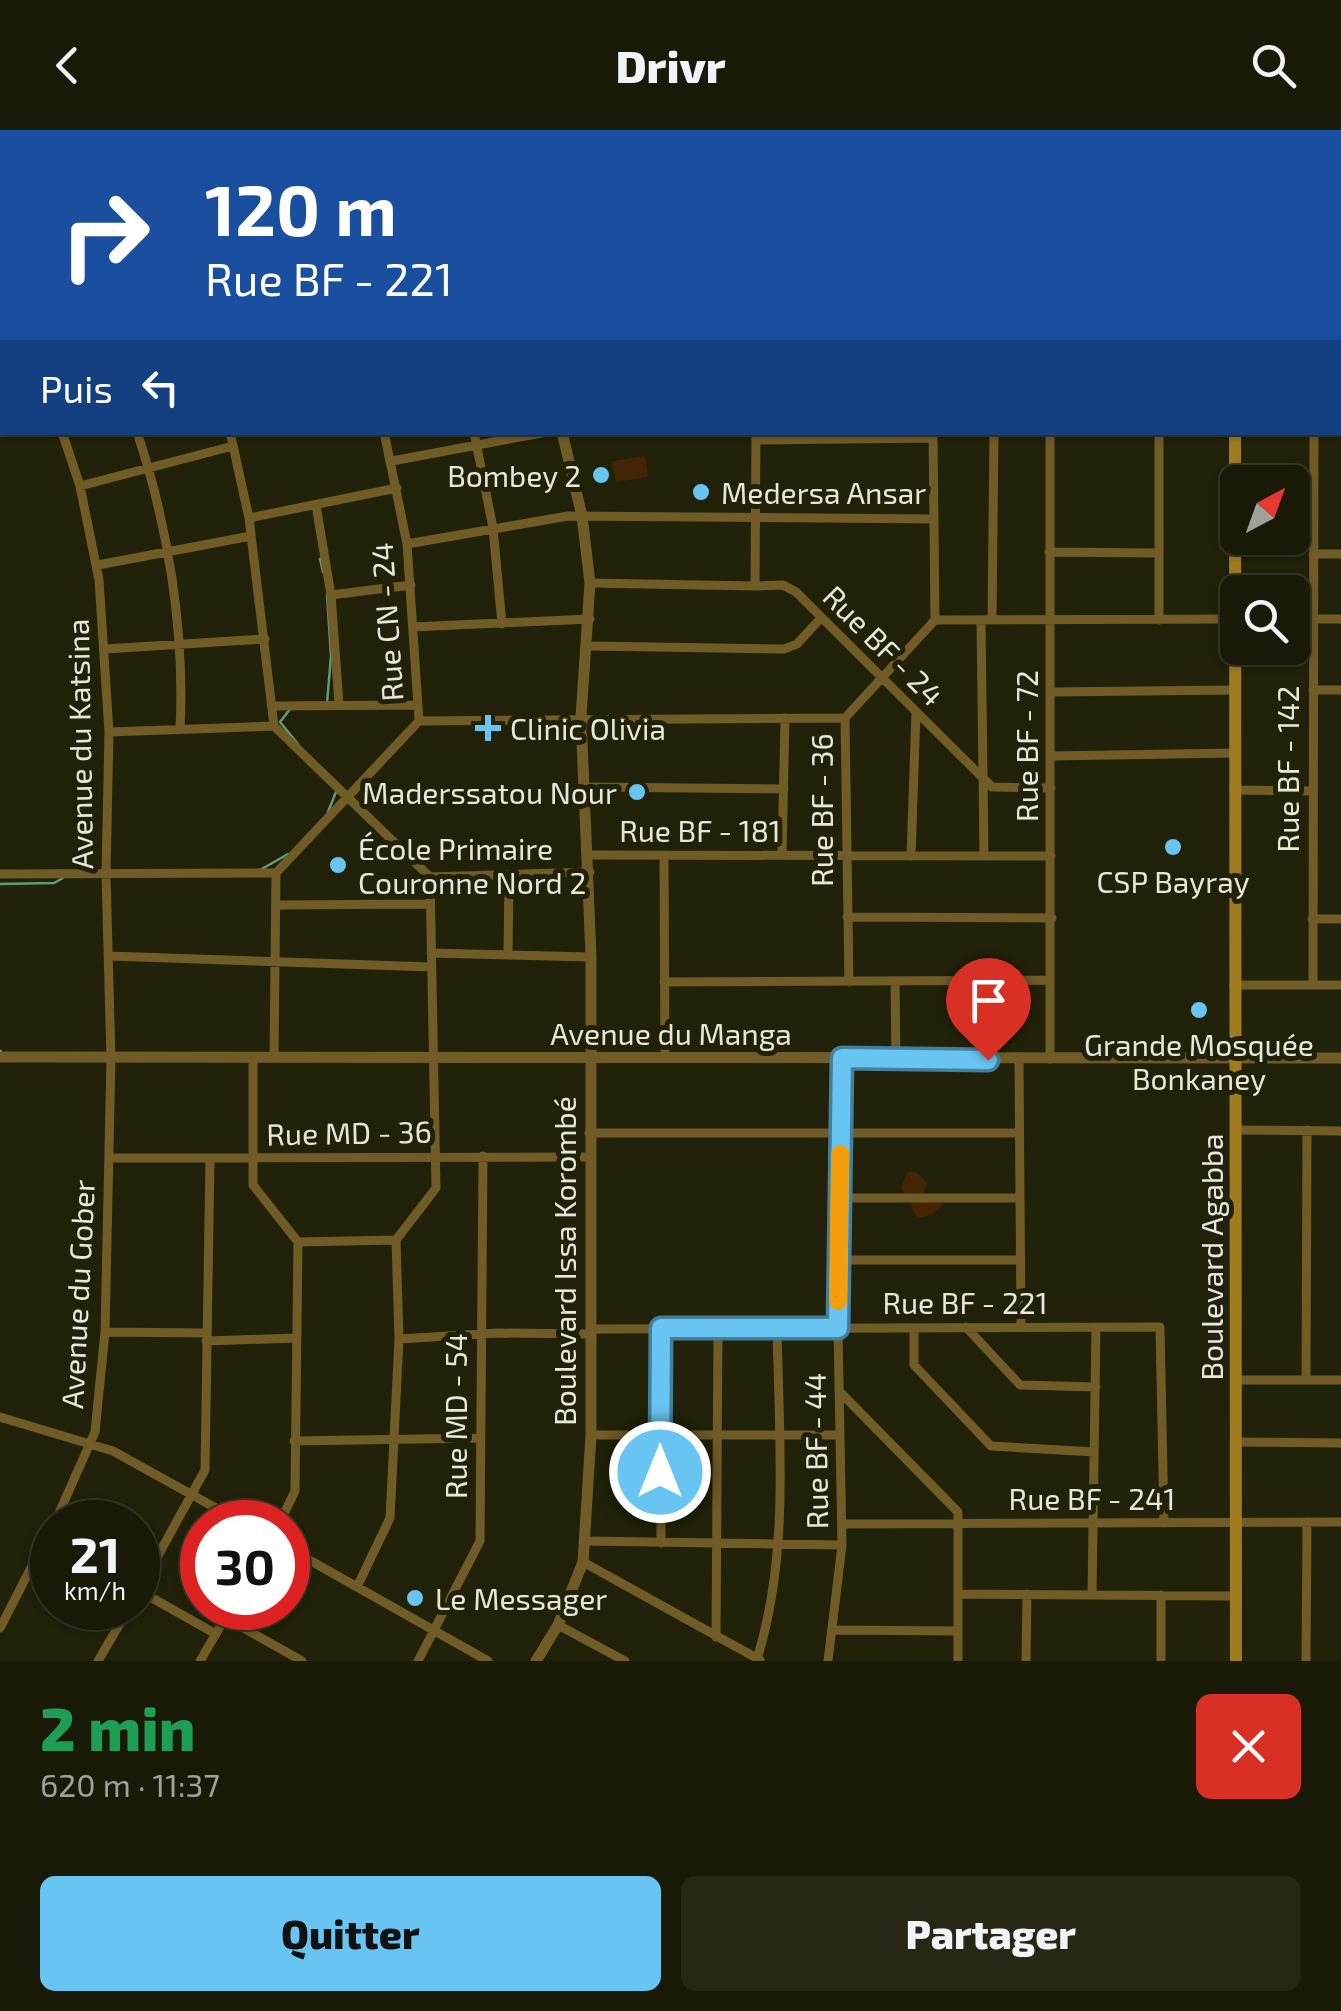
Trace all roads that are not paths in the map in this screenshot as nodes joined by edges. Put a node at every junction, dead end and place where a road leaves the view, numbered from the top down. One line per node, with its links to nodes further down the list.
1 (63, 435): 19 (street, Avenue du Katsina)
2 (138, 435): 18 (street)
3 (231, 435): 15 (street)
4 (385, 435): 17 (street, Rue CN - 24)
5 (475, 435): 16 (street)
6 (533, 435): 16 (street)
7 (563, 435): 22 (street, Boulevard Issa Korombé)
8 (933, 435): 14 (street); 25 (street)
9 (994, 435): 45 (street)
10 (1050, 435): 29 (street, Rue BF - 72)
11 (1159, 435): 30 (street)
12 (1236, 435): 35 (main road, Boulevard Agabba)
13 (1314, 435): 31 (street, Rue BF - 142)
14 (756, 436): 24 (street)
15 (234, 446): 18 (street); 23 (street)
16 (477, 447): 17 (street); 26 (street)
17 (392, 461): 20 (street, Rue CN - 24)
18 (149, 468): 19 (street); 33 (street)
19 (80, 486): 34 (street, Avenue du Katsina)
20 (397, 488): 21 (street); 28 (street, Rue CN - 24)
21 (316, 505): 23 (street); 39 (street)
22 (582, 516): 24 (street); 26 (street); 36 (street, Boulevard Issa Korombé)
23 (249, 518): 27 (street)
24 (758, 518): 25 (street); 38 (street)
25 (934, 519): 44 (street)
26 (492, 528): 28 (street); 49 (street)
27 (251, 536): 33 (street); 51 (street)
28 (407, 544): 37 (street, Rue CN - 24)
29 (1050, 552): 30 (street); 46 (street, Rue BF - 72)
30 (1157, 553): 47 (street)
31 (1313, 554): 32 (street); 48 (street, Rue BF - 142)
32 (1341, 554)
33 (166, 555): 34 (street); 52 (street)
34 (98, 565): 54 (street, Avenue du Katsina)
35 (1237, 575)
36 (590, 583): 38 (street, Rue BF - 24); 43 (street, Boulevard Issa Korombé)
37 (411, 585): 39 (street); 50 (street, Rue CN - 24)
38 (755, 586): 40 (street, Rue BF - 24)
39 (331, 595): 61 (street)
40 (820, 618): 53 (street); 56 (street, Rue BF - 24)
41 (1220, 619): 47 (street)
42 (1341, 619): 48 (street)
43 (590, 620): 49 (street); 53 (street, Boulevard Issa Korombé)
44 (935, 620): 45 (street); 56 (street, Rue BF - 36)
45 (987, 620): 46 (street); 74 (street)
46 (1050, 620): 47 (street); 60 (street, Rue BF - 72)
47 (1159, 620)
48 (1312, 620): 58 (street, Rue BF - 142)
49 (502, 624): 50 (street)
50 (412, 627): 62 (street, Rue CN - 24)
51 (265, 639): 52 (street); 63 (street)
52 (179, 645): 54 (street); 70 (street)
53 (588, 646): 65 (street, Boulevard Issa Korombé)
54 (105, 649): 71 (street, Avenue du Katsina)
55 (1236, 665): 57 (main road, Boulevard Agabba)
56 (881, 679): 64 (street, Rue BF - 24); 67 (street, Rue BF - 36)
57 (1235, 690): 60 (street); 72 (main road, Boulevard Agabba)
58 (1313, 690): 59 (street); 79 (street, Rue BF - 142)
59 (1341, 690)
60 (1050, 692): 73 (street, Rue BF - 72)
61 (339, 704): 62 (street); 63 (street)
62 (417, 705): 68 (street, Rue CN - 24)
63 (272, 706): 69 (street)
64 (916, 713): 74 (street, Rue BF - 24); 85 (street)
65 (582, 717): 66 (street); 68 (street); 75 (street, Boulevard Issa Korombé)
66 (785, 718): 67 (street); 77 (street)
67 (846, 718): 81 (street, Rue BF - 36)
68 (419, 721): 80 (street, Rue CN - 24)
69 (274, 726): 70 (street); 80 (street)
70 (180, 730): 71 (street)
71 (109, 732): 91 (street, Avenue du Katsina)
72 (1234, 754): 73 (street); 78 (main road, Boulevard Agabba)
73 (1051, 756): 76 (street, Rue BF - 72)
74 (984, 781): 76 (street); 86 (street)
75 (586, 787): 77 (street); 82 (street, Boulevard Issa Korombé)
76 (1051, 788): 87 (street, Rue BF - 72)
77 (784, 790): 84 (street)
78 (1234, 790): 79 (street); 110 (main road, Boulevard Agabba)
79 (1312, 791): 98 (street, Rue BF - 142)
80 (350, 796): 89 (street, Rue CN - 24); 93 (street)
81 (847, 854): 84 (street, Rue BF - 181); 85 (street, Rue BF - 181); 96 (street, Rue BF - 36)
82 (588, 855): 83 (street, Rue BF - 181); 88 (street, Boulevard Issa Korombé)
83 (664, 856): 84 (street, Rue BF - 181); 108 (street)
84 (782, 856)
85 (911, 856): 86 (street, Rue BF - 181)
86 (984, 856): 87 (street, Rue BF - 181)
87 (1051, 856): 97 (street, Rue BF - 72)
88 (590, 872): 92 (street); 103 (street, Boulevard Issa Korombé)
89 (276, 873): 91 (street); 95 (street)
90 (0, 874): 91 (street)
91 (106, 874): 102 (street, Avenue du Katsina)
92 (509, 875): 93 (street); 101 (street)
93 (430, 877): 94 (street)
94 (430, 904): 95 (street); 100 (street)
95 (278, 906): 104 (street)
96 (847, 917): 97 (street); 109 (street, Rue BF - 36)
97 (1052, 918): 106 (street, Rue BF - 72)
98 (1312, 919): 99 (street); 111 (street, Rue BF - 142)
99 (1341, 919)
100 (430, 952): 101 (street); 105 (street)
101 (508, 955): 103 (street)
102 (109, 956): 104 (street); 122 (street, Avenue du Katsina)
103 (591, 957): 116 (street, Boulevard Issa Korombé)
104 (276, 962): 105 (street); 115 (street)
105 (431, 967): 123 (street)
106 (1050, 980): 107 (street); 119 (street, Rue BF - 72)
107 (895, 981): 109 (street); 124 (street)
108 (664, 982): 109 (street); 117 (street)
109 (849, 982)
110 (1234, 984): 111 (street); 120 (main road, Boulevard Agabba)
111 (1314, 985): 112 (street)
112 (1341, 985)
113 (0, 1057): 122 (street, Avenue du Manga)
114 (253, 1058): 115 (street, Avenue du Manga); 122 (street, Avenue du Manga); 136 (street)
115 (274, 1058): 123 (street, Avenue du Manga)
116 (588, 1058): 117 (street, Avenue du Manga); 123 (street, Avenue du Manga); 129 (street, Boulevard Issa Korombé)
117 (665, 1058): 118 (street, Avenue du Manga)
118 (842, 1058): 124 (street, Avenue du Manga); 130 (street, Rue BF - 44)
119 (1050, 1058): 120 (street, Avenue du Manga); 125 (street, Avenue du Manga)
120 (1237, 1058): 121 (street, Avenue du Manga); 126 (main road, Boulevard Agabba)
121 (1341, 1058)
122 (112, 1059): 134 (street, Avenue du Gober)
123 (432, 1059): 132 (street)
124 (896, 1059): 125 (street, Avenue du Manga)
125 (1019, 1060): 131 (street)
126 (1236, 1130): 127 (street); 158 (main road, Boulevard Agabba)
127 (1307, 1130): 128 (street); 159 (street)
128 (1341, 1130)
129 (589, 1133): 130 (street); 137 (street, Boulevard Issa Korombé)
130 (840, 1133): 131 (street); 138 (street, Rue BF - 44)
131 (1018, 1133): 139 (street)
132 (435, 1155): 133 (street, Rue MD - 36); 136 (street, Rue MD - 36); 140 (street)
133 (482, 1156): 137 (street, Rue MD - 36); 154 (street, Rue MD - 54)
134 (109, 1158): 135 (street, Rue MD - 36); 153 (street, Avenue du Gober)
135 (210, 1158): 136 (street, Rue MD - 36); 155 (street)
136 (253, 1158): 141 (street)
137 (590, 1158): 152 (street, Boulevard Issa Korombé)
138 (839, 1198): 139 (street); 142 (street, Rue BF - 44)
139 (1019, 1198): 143 (street)
140 (396, 1240): 141 (street); 157 (street)
141 (298, 1242): 156 (street)
142 (839, 1260): 143 (street); 149 (street, Rue BF - 44)
143 (1020, 1260): 144 (street)
144 (1021, 1327): 145 (street, Rue BF - 221); 151 (street, Rue BF - 221)
145 (1096, 1327): 161 (street); 185 (street, Rue BF - 221)
146 (661, 1328): 147 (street, Rue BF - 221); 152 (street, Rue BF - 221); 166 (street)
147 (718, 1328): 148 (street, Rue BF - 221); 167 (street)
148 (777, 1328): 149 (street, Rue BF - 221); 168 (street)
149 (838, 1328): 150 (street, Rue BF - 221); 162 (street, Rue BF - 44)
150 (914, 1328): 151 (street, Rue BF - 221); 175 (street)
151 (966, 1328): 161 (street)
152 (591, 1331): 154 (street, Rue BF - 221); 164 (street, Boulevard Issa Korombé)
153 (105, 1332): 155 (street); 174 (street, Avenue du Gober)
154 (480, 1334): 157 (street, Rue BF - 221); 169 (street, Rue MD - 54)
155 (206, 1337): 156 (street); 176 (street)
156 (296, 1338): 171 (street)
157 (399, 1339): 170 (street)
158 (1235, 1380): 159 (street); 172 (main road, Boulevard Agabba)
159 (1306, 1380): 160 (street)
160 (1341, 1380)
161 (1096, 1387): 175 (street)
162 (839, 1391): 165 (street, Rue BF - 44); 183 (street)
163 (0, 1417): 174 (street)
164 (591, 1434): 166 (street); 187 (street, Boulevard Issa Korombé)
165 (840, 1435): 168 (street); 186 (street, Rue BF - 44)
166 (660, 1436): 167 (street); 189 (street)
167 (719, 1436): 168 (street); 188 (street)
168 (778, 1436): 190 (street)
169 (481, 1438): 170 (street); 209 (street, Rue MD - 54)
170 (394, 1439): 171 (street); 196 (street)
171 (294, 1442): 179 (street)
172 (1236, 1442): 173 (street); 180 (main road, Boulevard Agabba)
173 (1341, 1443)
174 (92, 1444): 176 (street); 177 (street, Avenue du Gober)
175 (1094, 1452): 184 (street)
176 (193, 1495): 178 (street); 192 (street)
177 (66, 1500)
178 (202, 1500)
179 (291, 1500)
180 (1236, 1522): 181 (street, Rue BF - 241); 185 (street, Rue BF - 241); 201 (main road, Boulevard Agabba)
181 (1308, 1522): 182 (street, Rue BF - 241); 226 (street)
182 (1341, 1522)
183 (958, 1523): 184 (street, Rue BF - 241); 186 (street, Rue BF - 241); 197 (street)
184 (1093, 1523): 185 (street, Rue BF - 241); 199 (street)
185 (1164, 1523)
186 (842, 1524): 191 (street, Rue BF - 44)
187 (586, 1541): 189 (street); 194 (street, Boulevard Issa Korombé)
188 (718, 1542): 189 (street); 190 (street); 212 (street)
189 (661, 1543)
190 (777, 1543): 191 (street); 213 (street)
191 (842, 1546): 208 (street, Rue BF - 44)
192 (160, 1553)
193 (310, 1561): 196 (street)
194 (583, 1562): 203 (street, Boulevard Issa Korombé); 212 (street)
195 (30, 1575): 204 (street, Avenue du Gober)
196 (357, 1588): 209 (street)
197 (958, 1594): 198 (street); 210 (street)
198 (1027, 1594): 199 (street); 223 (street)
199 (1092, 1594): 200 (street)
200 (1161, 1595): 201 (street); 224 (street)
201 (1236, 1596): 225 (main road, Boulevard Agabba)
202 (160, 1603): 211 (street)
203 (558, 1624): 219 (street, Boulevard Issa Korombé); 220 (street)
204 (0, 1628)
205 (116, 1630): 214 (street)
206 (218, 1630): 211 (street)
207 (255, 1630): 216 (street)
208 (835, 1630): 210 (street); 221 (street, Rue BF - 44)
209 (435, 1631): 217 (street, Rue MD - 54); 218 (street)
210 (958, 1631): 222 (street)
211 (216, 1634): 215 (street)
212 (716, 1638): 213 (street)
213 (759, 1660)
214 (98, 1661)
215 (200, 1661)
216 (302, 1661)
217 (418, 1661)
218 (488, 1661)
219 (536, 1661)
220 (625, 1661)
221 (828, 1661)
222 (958, 1661)
223 (1026, 1661)
224 (1161, 1661)
225 (1236, 1661)
226 (1306, 1661)

